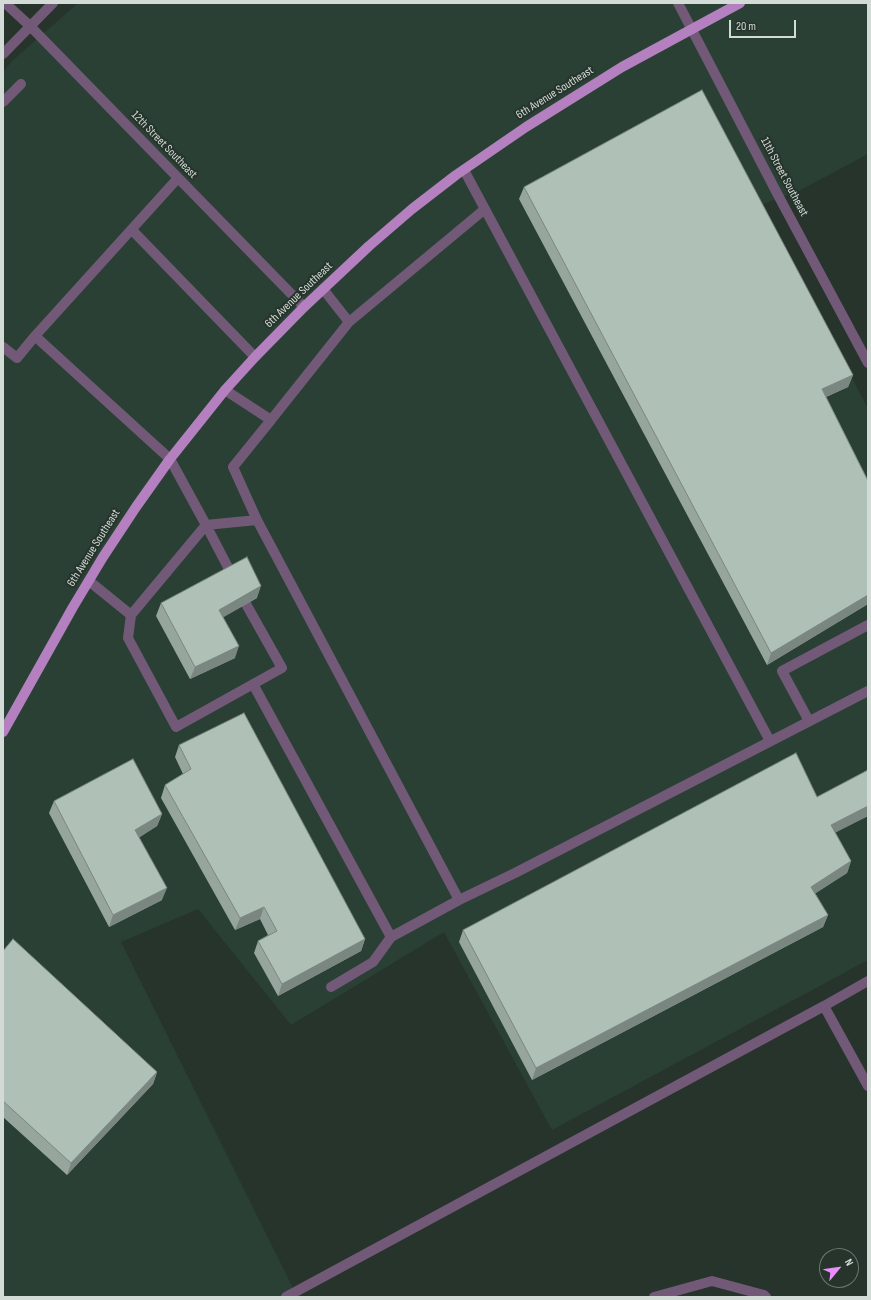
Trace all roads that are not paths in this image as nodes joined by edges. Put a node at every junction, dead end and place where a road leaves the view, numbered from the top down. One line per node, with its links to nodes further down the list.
1 (5, 3): 5 (street, 12th Street Southeast)
2 (53, 3): 5 (street)
3 (678, 3): 6 (street, 11th Street Southeast)
4 (740, 3): 6 (main road, 6th Avenue Southeast)
5 (30, 26): 7 (street); 11 (street, 12th Street Southeast)
6 (692, 28): 10 (main road, 6th Avenue Southeast); 20 (street, 11th Street Southeast)
7 (3, 54)
8 (21, 84): 9 (street)
9 (3, 102)
10 (464, 170): 12 (street); 14 (main road, 6th Avenue Southeast)
11 (178, 178): 13 (street); 15 (street, 12th Street Southeast)
12 (485, 209): 16 (street); 35 (street)
13 (132, 230): 17 (street); 19 (street)
14 (323, 289): 15 (main road, 6th Avenue Southeast); 16 (street)
15 (304, 307): 19 (main road, 6th Avenue Southeast)
16 (349, 322): 22 (street)
17 (35, 336): 18 (street); 23 (street)
18 (3, 347)
19 (254, 357): 21 (main road, 6th Avenue Southeast)
20 (868, 363)
21 (225, 390): 22 (street); 23 (main road, 6th Avenue Southeast)
22 (271, 420): 24 (street)
23 (170, 459): 25 (street); 27 (main road, 6th Avenue Southeast)
24 (257, 520): 25 (street); 36 (street)
25 (206, 526): 26 (street); 29 (street)
26 (232, 575)
27 (89, 581): 29 (street); 34 (main road, 6th Avenue Southeast)
28 (246, 604): 31 (street)
29 (131, 615): 31 (street)
30 (868, 625): 33 (street)
31 (253, 684): 37 (street)
32 (868, 691): 33 (street)
33 (809, 721): 35 (street)
34 (3, 732)
35 (770, 741): 36 (street)
36 (460, 900): 37 (street)
37 (391, 937): 39 (street)
38 (868, 981): 40 (street)
39 (331, 987)
40 (824, 1006): 41 (street); 42 (street)
41 (868, 1086)
42 (286, 1297)
43 (654, 1297): 44 (street)
44 (766, 1297)

